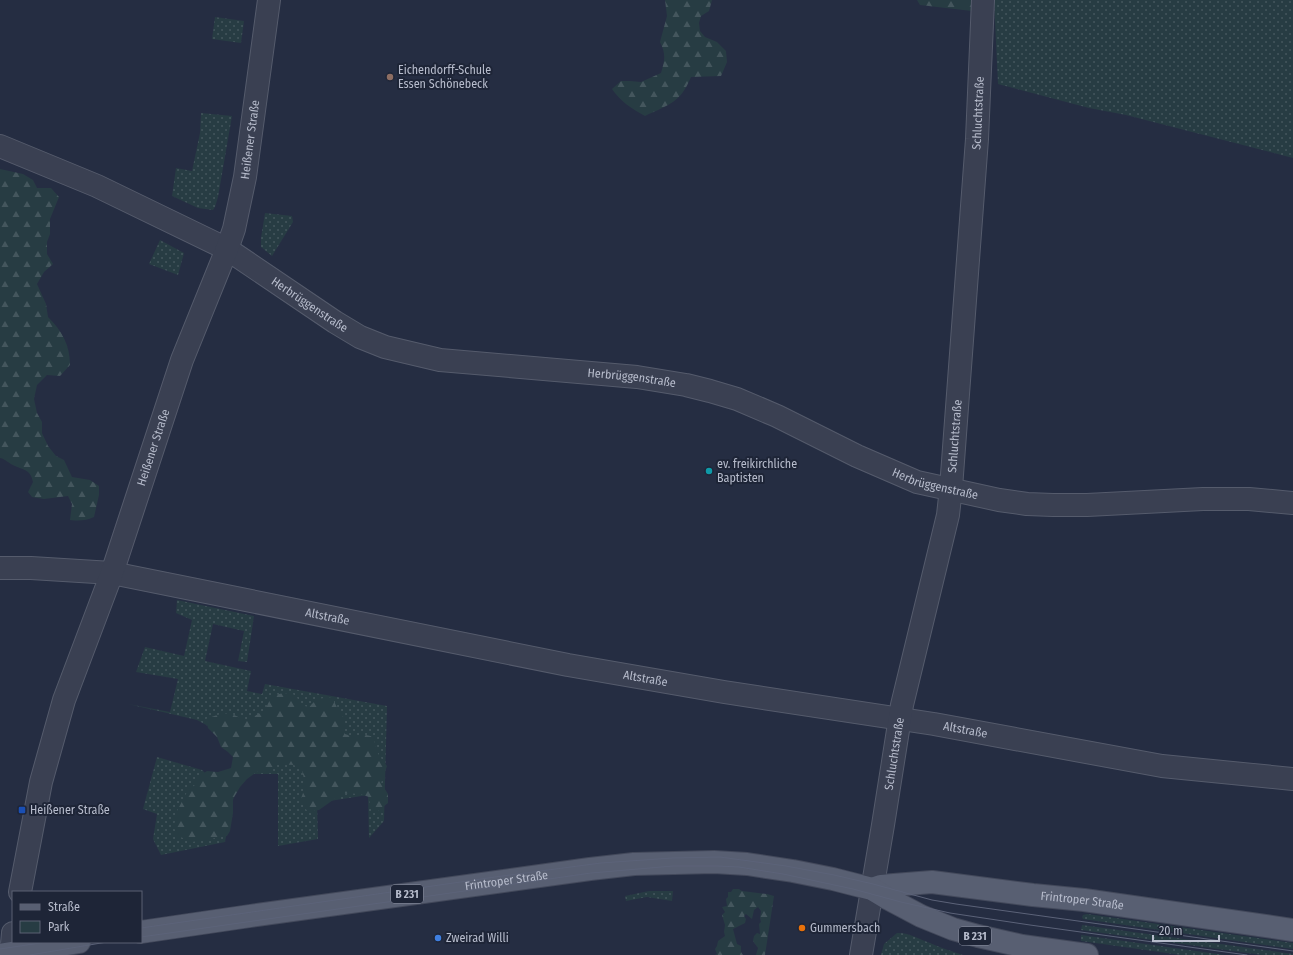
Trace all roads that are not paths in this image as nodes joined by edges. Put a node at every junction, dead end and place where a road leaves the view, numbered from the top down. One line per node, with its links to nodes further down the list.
1 (269, 0): 4 (street, Heißener Straße)
2 (983, 0): 5 (street, Schluchtstraße)
3 (0, 146): 4 (street, Herbrüggenstraße)
4 (227, 249): 5 (street, Herbrüggenstraße); 8 (street, Heißener Straße)
5 (951, 488): 6 (street, Herbrüggenstraße); 9 (street, Schluchtstraße)
6 (1293, 503)
7 (0, 568): 8 (street, Altstraße)
8 (112, 572): 9 (street, Altstraße); 12 (street, Heißener Straße)
9 (899, 718): 10 (street, Altstraße); 11 (street, Schluchtstraße)
10 (1293, 779)
11 (872, 889): 13 (main road, Frintroper Straße / B 231); 14 (main road, Frintroper Straße / B 231); 19 (street, Schluchtstraße); 20 (main road, Frintroper Straße / B 231)
12 (20, 891)
13 (1293, 930)
14 (142, 932)
15 (69, 943): 17 (main road)
16 (89, 943): 18 (street)
17 (9, 949)
18 (74, 955)
19 (862, 955)
20 (1087, 955)

